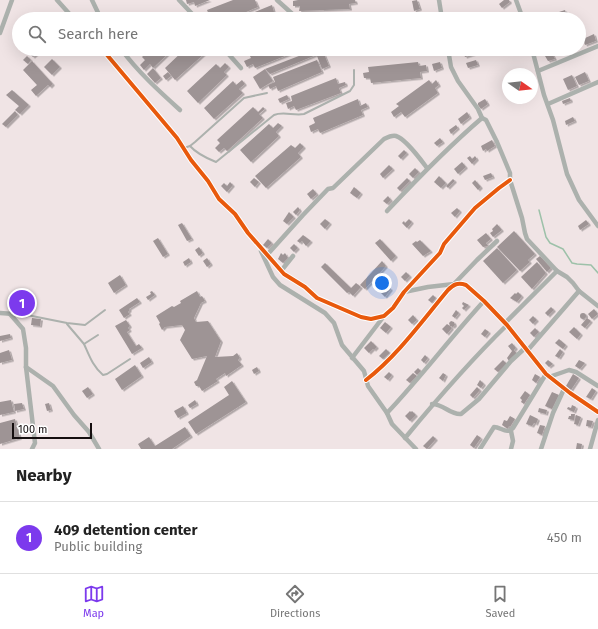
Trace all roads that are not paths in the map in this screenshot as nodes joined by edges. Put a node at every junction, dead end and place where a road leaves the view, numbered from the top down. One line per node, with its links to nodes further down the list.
1 (12, 0): 14 (street)
2 (57, 0): 8 (street)
3 (92, 0): 9 (street)
4 (179, 0): 10 (street)
5 (277, 0): 11 (street)
6 (439, 0): 12 (street)
7 (516, 0): 13 (street)
8 (68, 12)
9 (98, 12)
10 (190, 12)
11 (290, 12)
12 (441, 12)
13 (520, 12)
14 (0, 33)
15 (598, 46): 16 (street)
16 (586, 51)
17 (108, 56): 33 (street)
18 (127, 56): 30 (street)
19 (230, 56): 23 (street)
20 (449, 56): 31 (street)
21 (534, 56): 24 (street)
22 (574, 56): 26 (street)
23 (241, 68)
24 (537, 68)
25 (354, 70): 32 (lane)
26 (538, 71): 29 (street)
27 (598, 82): 29 (street)
28 (267, 93): 32 (lane)
29 (548, 104): 37 (street)
30 (180, 110)
31 (482, 118): 34 (street); 35 (street)
32 (190, 146): 33 (lane)
33 (184, 148): 39 (street)
34 (427, 168): 36 (street); 40 (street)
35 (510, 180): 43 (street); 45 (street)
36 (387, 211)
37 (598, 226)
38 (496, 242): 44 (street)
39 (260, 247): 40 (street); 59 (street)
40 (267, 256): 42 (street)
41 (293, 256): 42 (street)
42 (281, 271): 53 (street)
43 (557, 271): 46 (street); 55 (street)
44 (454, 284): 45 (street); 47 (street); 63 (street)
45 (404, 292): 53 (street)
46 (579, 292): 48 (street); 58 (street)
47 (484, 301): 55 (street); 68 (street)
48 (598, 306)
49 (105, 310): 54 (lane)
50 (0, 313): 51 (street)
51 (10, 314): 52 (street); 61 (street)
52 (27, 315): 54 (lane)
53 (384, 316): 59 (street)
54 (67, 323): 57 (lane)
55 (506, 324): 58 (street); 66 (street)
56 (98, 335): 57 (lane)
57 (84, 344): 60 (lane)
58 (526, 349): 62 (street); 66 (street)
59 (352, 358): 63 (street)
60 (130, 359)
61 (26, 367): 72 (street); 73 (street)
62 (548, 375): 64 (street); 65 (street); 70 (street)
63 (366, 380): 68 (street)
64 (598, 386)
65 (564, 388): 67 (street); 77 (street)
66 (432, 404): 71 (street)
67 (598, 412)
68 (387, 413): 71 (street)
69 (598, 420): 78 (street)
70 (511, 431): 75 (street); 76 (street)
71 (405, 438): 74 (street)
72 (32, 449)
73 (99, 449)
74 (416, 449)
75 (480, 449)
76 (511, 449)
77 (540, 449)
78 (590, 449)

